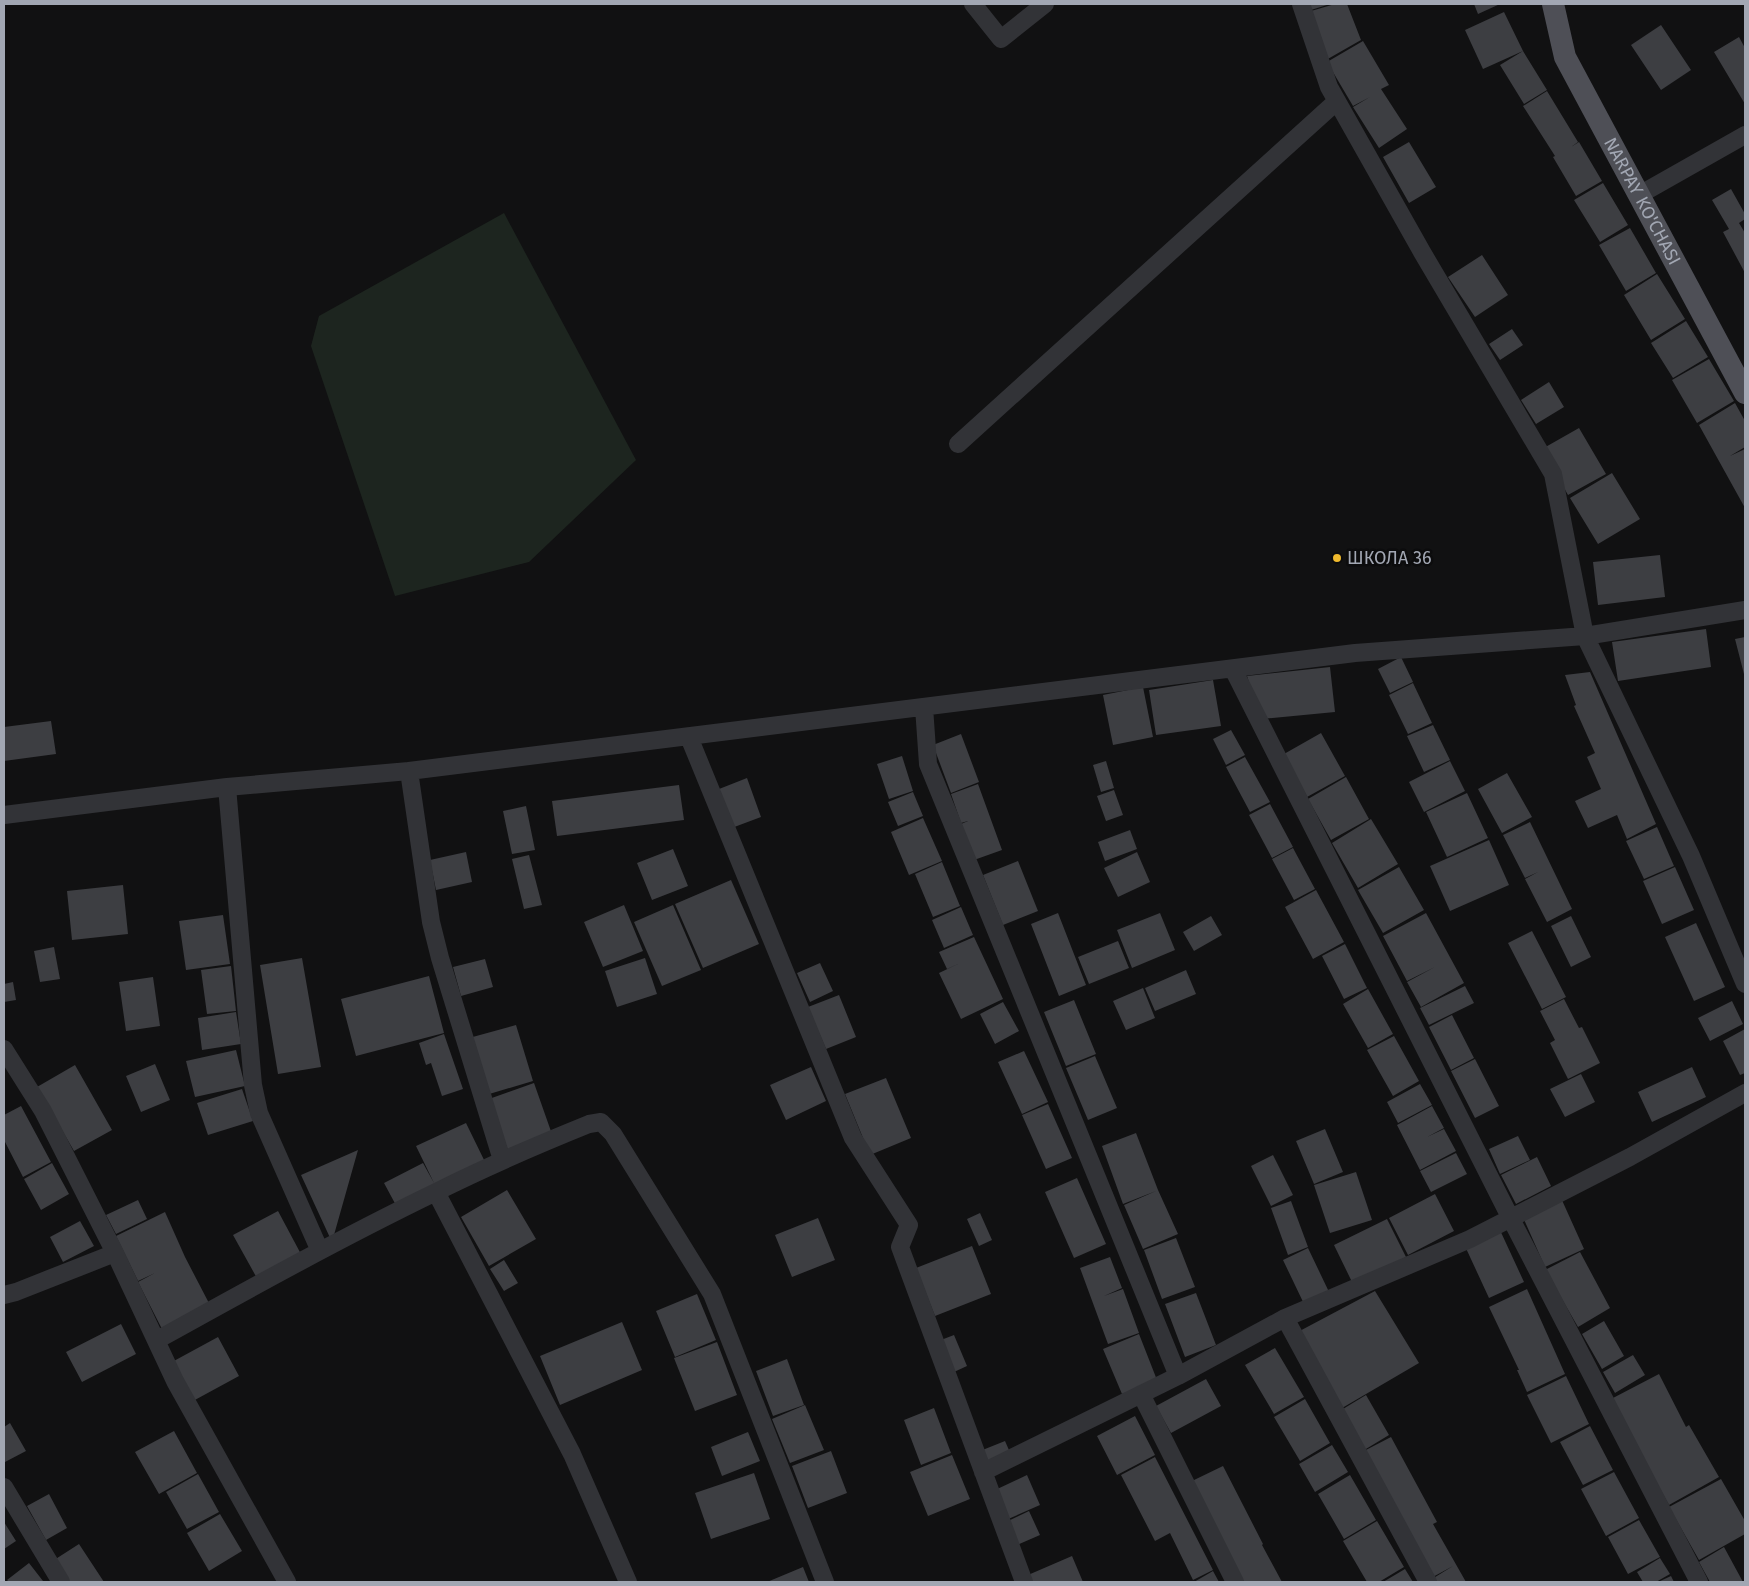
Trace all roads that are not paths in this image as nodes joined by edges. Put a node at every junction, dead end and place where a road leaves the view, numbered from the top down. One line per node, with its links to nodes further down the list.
1 (973, 4): 2 (street)
2 (1045, 4)
3 (1300, 4): 5 (street)
4 (1553, 4): 7 (main road, NARPAY KO'CHASI)
5 (1337, 100): 9 (street); 11 (street)
6 (1745, 135): 7 (street)
7 (1639, 195): 8 (main road, NARPAY KO'CHASI)
8 (1745, 393)
9 (958, 444)
10 (1745, 610): 11 (street)
11 (1585, 636): 12 (street); 18 (street)
12 (1233, 669): 13 (street); 23 (street)
13 (924, 707): 14 (street); 29 (street)
14 (689, 737): 15 (street); 31 (street)
15 (409, 771): 16 (street); 21 (street)
16 (227, 787): 17 (street); 24 (street)
17 (4, 814)
18 (1745, 984)
19 (4, 1049): 25 (street)
20 (1745, 1093): 23 (street)
21 (502, 1160): 22 (street); 36 (street)
22 (436, 1192): 24 (street); 35 (street)
23 (1511, 1218): 27 (street); 40 (street)
24 (320, 1251): 28 (street)
25 (114, 1253): 26 (street); 28 (street)
26 (4, 1295)
27 (1285, 1318): 29 (street); 39 (street)
28 (157, 1340): 34 (street)
29 (1178, 1376): 30 (street)
30 (1141, 1394): 31 (street); 38 (street)
31 (983, 1472): 37 (street)
32 (4, 1487): 33 (street)
33 (61, 1582)
34 (287, 1582)
35 (628, 1582)
36 (825, 1582)
37 (1024, 1582)
38 (1235, 1582)
39 (1428, 1582)
40 (1699, 1582)

